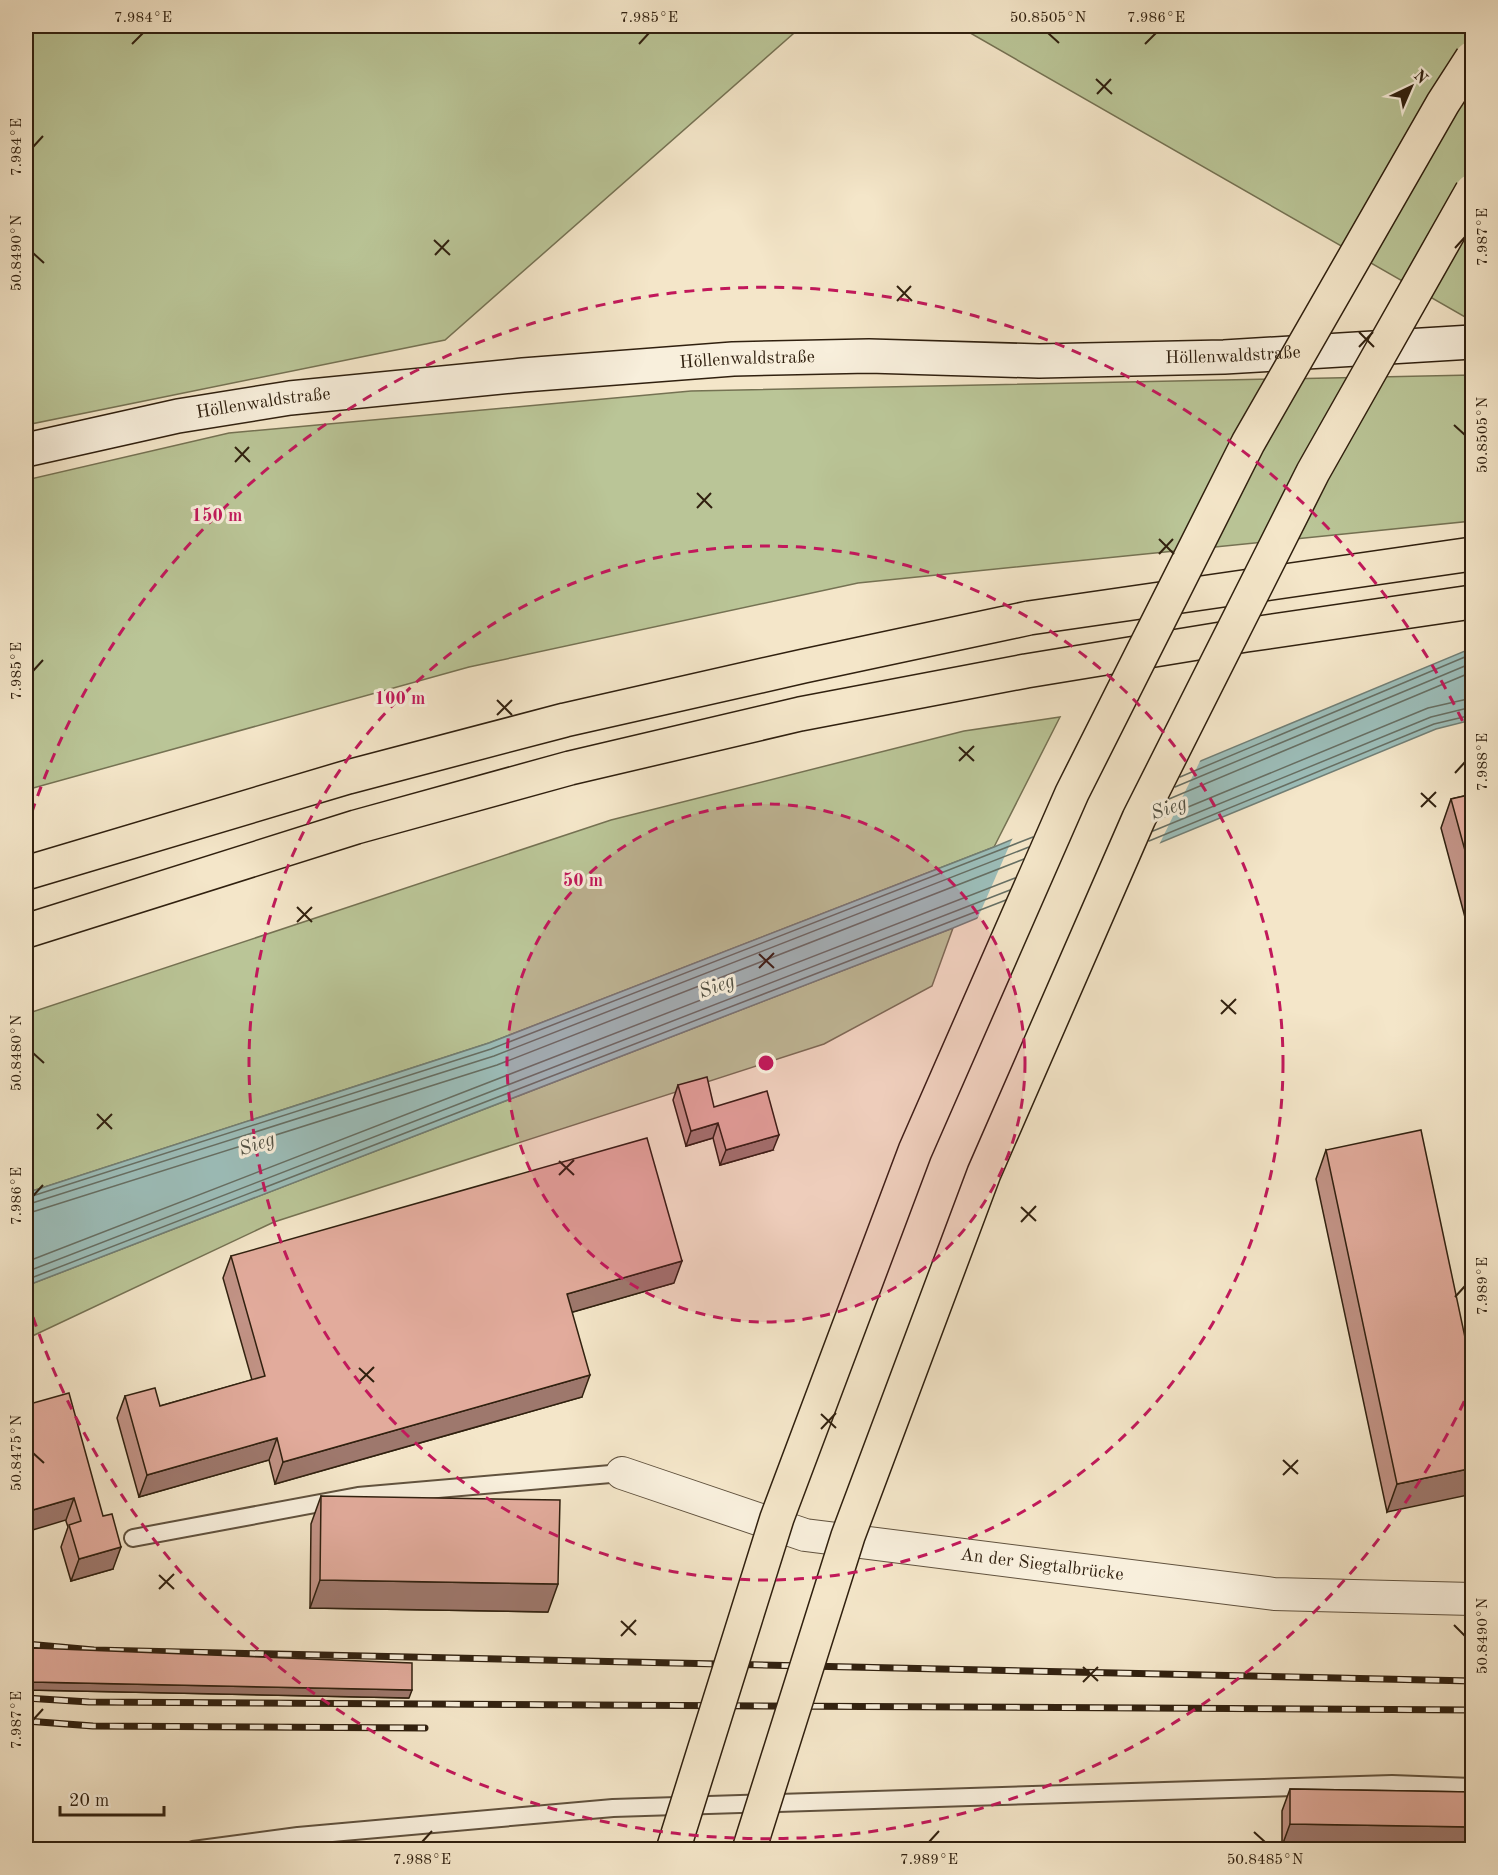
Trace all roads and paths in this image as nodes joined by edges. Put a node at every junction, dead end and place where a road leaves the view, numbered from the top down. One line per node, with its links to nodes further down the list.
1 (1473, 58): 15 (highway, bridge)
2 (1473, 191): 16 (highway, bridge)
3 (1473, 342): 4 (street, Höllenwaldstraße)
4 (26, 450)
5 (1473, 554): 7 (highway)
6 (1473, 602): 8 (highway)
7 (26, 873)
8 (26, 931)
9 (622, 1473): 10 (lane); 11 (street, An der Siegtalbrücke)
10 (133, 1538)
11 (1473, 1599)
12 (1473, 1787): 13 (lane)
13 (677, 1806): 14 (lane); 15 (lane)
14 (193, 1850)
15 (673, 1850)
16 (749, 1850)

